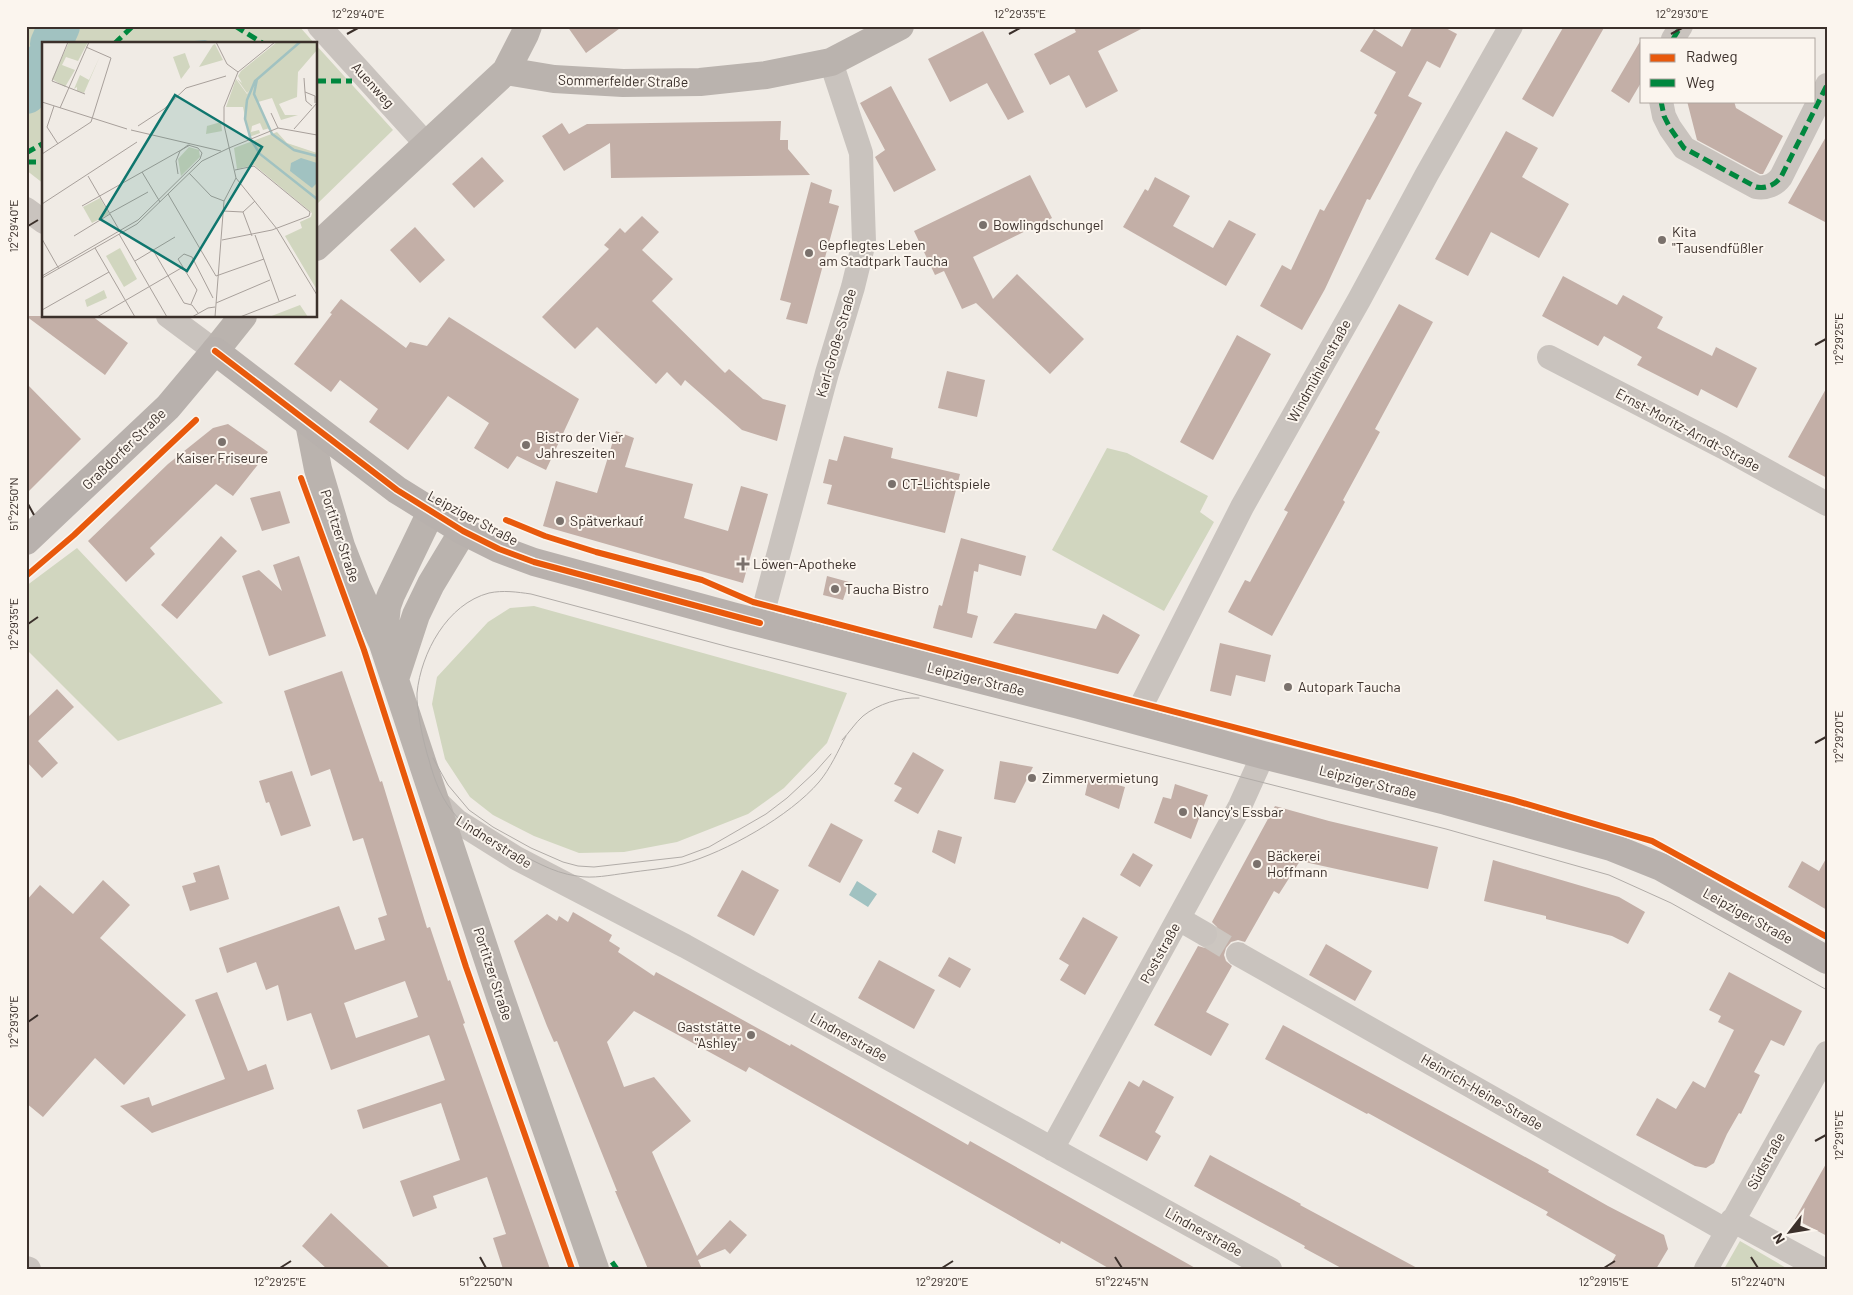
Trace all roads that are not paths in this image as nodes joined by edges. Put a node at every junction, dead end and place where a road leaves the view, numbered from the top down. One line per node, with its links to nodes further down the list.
1 (319, 26): 11 (street, Auenweg)
2 (528, 26): 8 (main road)
3 (900, 26): 7 (main road, Sommerfelder Straße)
4 (1511, 26): 27 (street, Windmühlenstraße)
5 (1681, 26): 6 (street)
6 (1674, 38)
7 (831, 62): 8 (main road, Sommerfelder Straße); 24 (street, Karl-Große-Straße)
8 (506, 71): 11 (main road)
9 (1827, 85): 10 (street)
10 (1661, 102)
11 (427, 145): 14 (main road)
12 (26, 209): 13 (street)
13 (42, 221)
14 (318, 245)
15 (171, 318): 17 (street, Leipziger Straße)
16 (241, 318): 17 (main road)
17 (215, 351): 19 (main road, Leipziger Straße); 23 (main road, Graßdorfer Straße)
18 (1549, 357): 20 (street, Ernst-Moritz-Arndt-Straße)
19 (309, 423): 21 (main road, Leipziger Straße); 25 (main road, Portitzer Straße)
20 (1827, 504)
21 (431, 512): 22 (main road, Leipziger Straße); 25 (main road, Portitzer Straße)
22 (463, 531): 24 (main road, Leipziger Straße); 26 (main road)
23 (26, 541)
24 (760, 623): 27 (main road, Leipziger Straße)
25 (383, 644): 26 (main road, Portitzer Straße)
26 (395, 679): 29 (main road, Portitzer Straße)
27 (1134, 720): 28 (main road, Leipziger Straße)
28 (1263, 755): 30 (street, Poststraße); 33 (main road, Leipziger Straße)
29 (433, 798): 35 (street, Lindnerstraße); 37 (main road, Portitzer Straße)
30 (1178, 919): 31 (street); 35 (street, Poststraße)
31 (1205, 934)
32 (1238, 954): 36 (street, Heinrich-Heine-Straße)
33 (1827, 960)
34 (1827, 1053): 36 (street, Südstraße)
35 (1052, 1149): 38 (street, Lindnerstraße)
36 (1729, 1226): 39 (street, Südstraße); 40 (street, Heinrich-Heine-Straße)
37 (595, 1269)
38 (1270, 1269)
39 (1706, 1269)
40 (1822, 1269)

